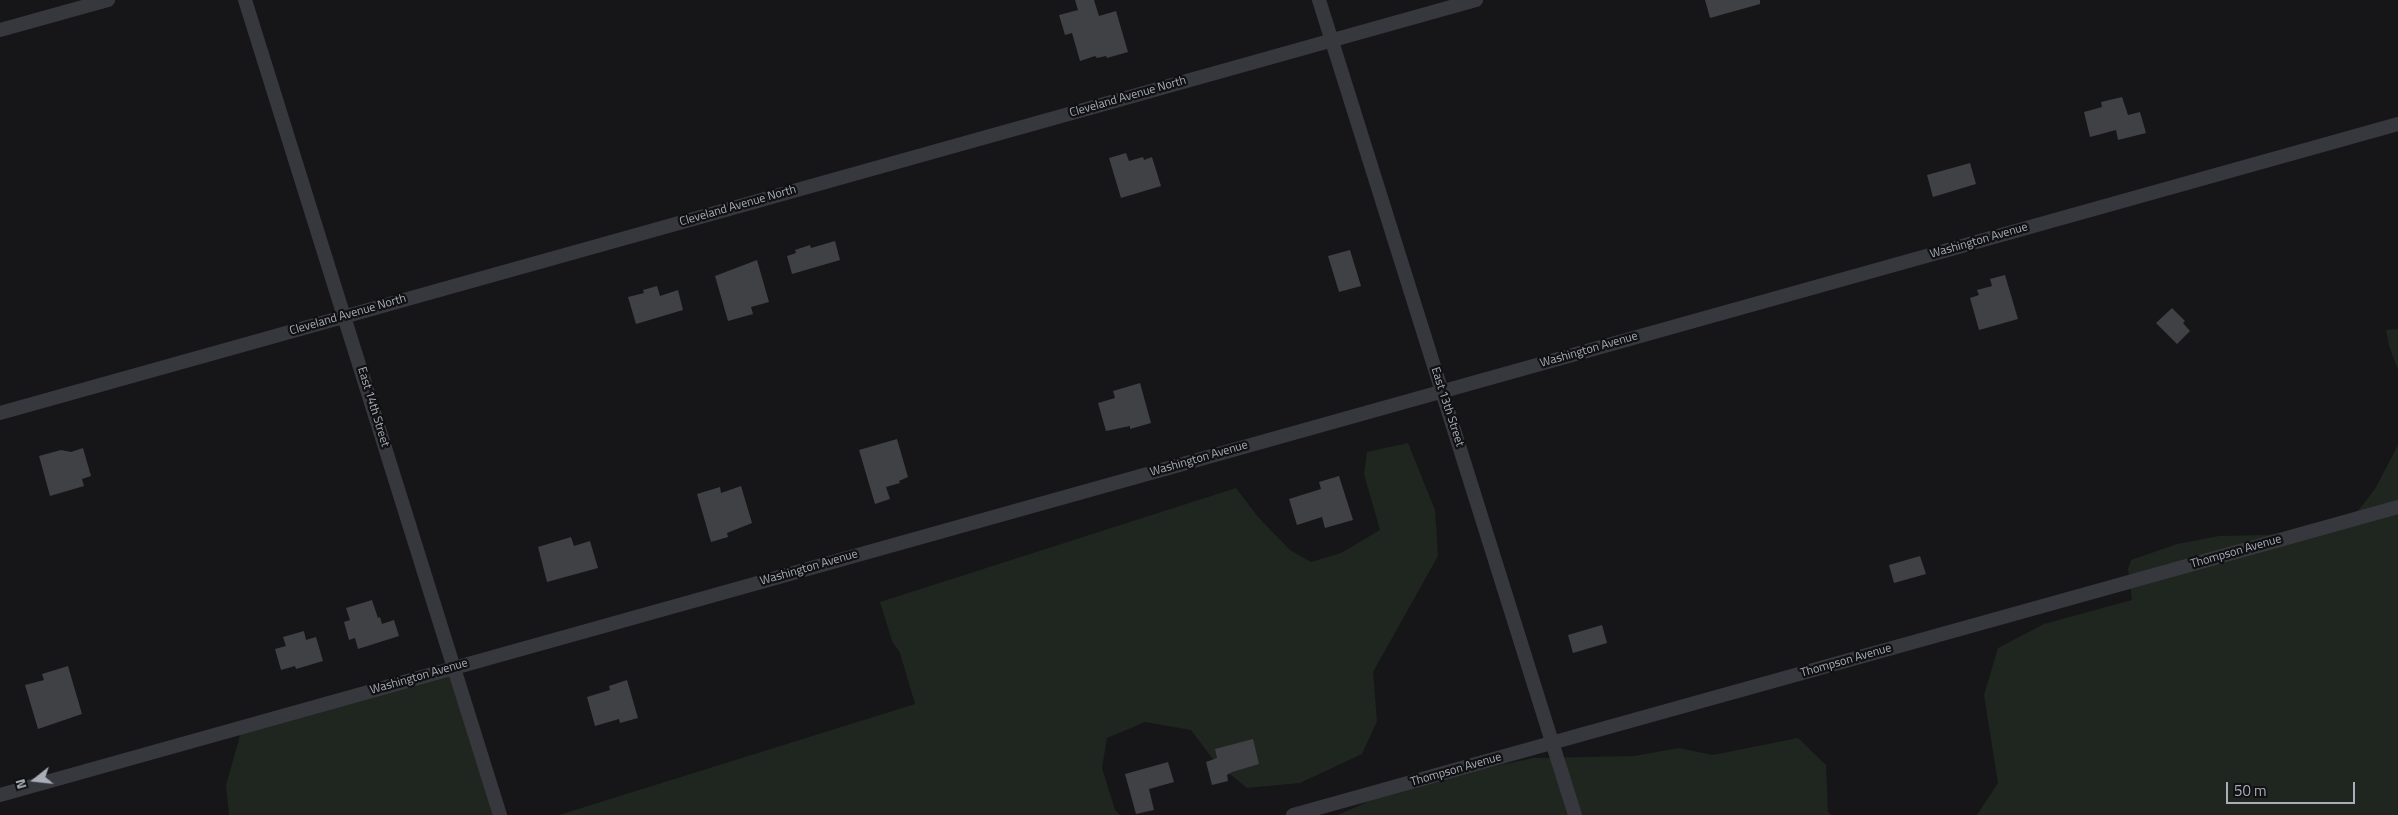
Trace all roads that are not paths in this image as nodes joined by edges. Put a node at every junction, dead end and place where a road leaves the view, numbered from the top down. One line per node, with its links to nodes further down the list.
1 (108, 0): 5 (street)
2 (245, 0): 8 (street, East 14th Street)
3 (1319, 0): 6 (street, East 13th Street)
4 (1476, 0): 6 (street, Cleveland Avenue North)
5 (0, 30)
6 (1332, 40): 8 (street, Cleveland Avenue North); 9 (street, East 13th Street)
7 (2398, 124): 9 (street, Washington Avenue)
8 (344, 316): 10 (street, Cleveland Avenue North); 12 (street, East 14th Street)
9 (1442, 391): 12 (street, Washington Avenue); 13 (street, East 13th Street)
10 (0, 413)
11 (2398, 507): 13 (street, Thompson Avenue)
12 (454, 667): 14 (street, Washington Avenue); 15 (street, East 14th Street)
13 (1553, 742): 16 (street, Thompson Avenue); 17 (street, East 13th Street)
14 (0, 795)
15 (500, 815)
16 (1293, 815)
17 (1576, 815)

